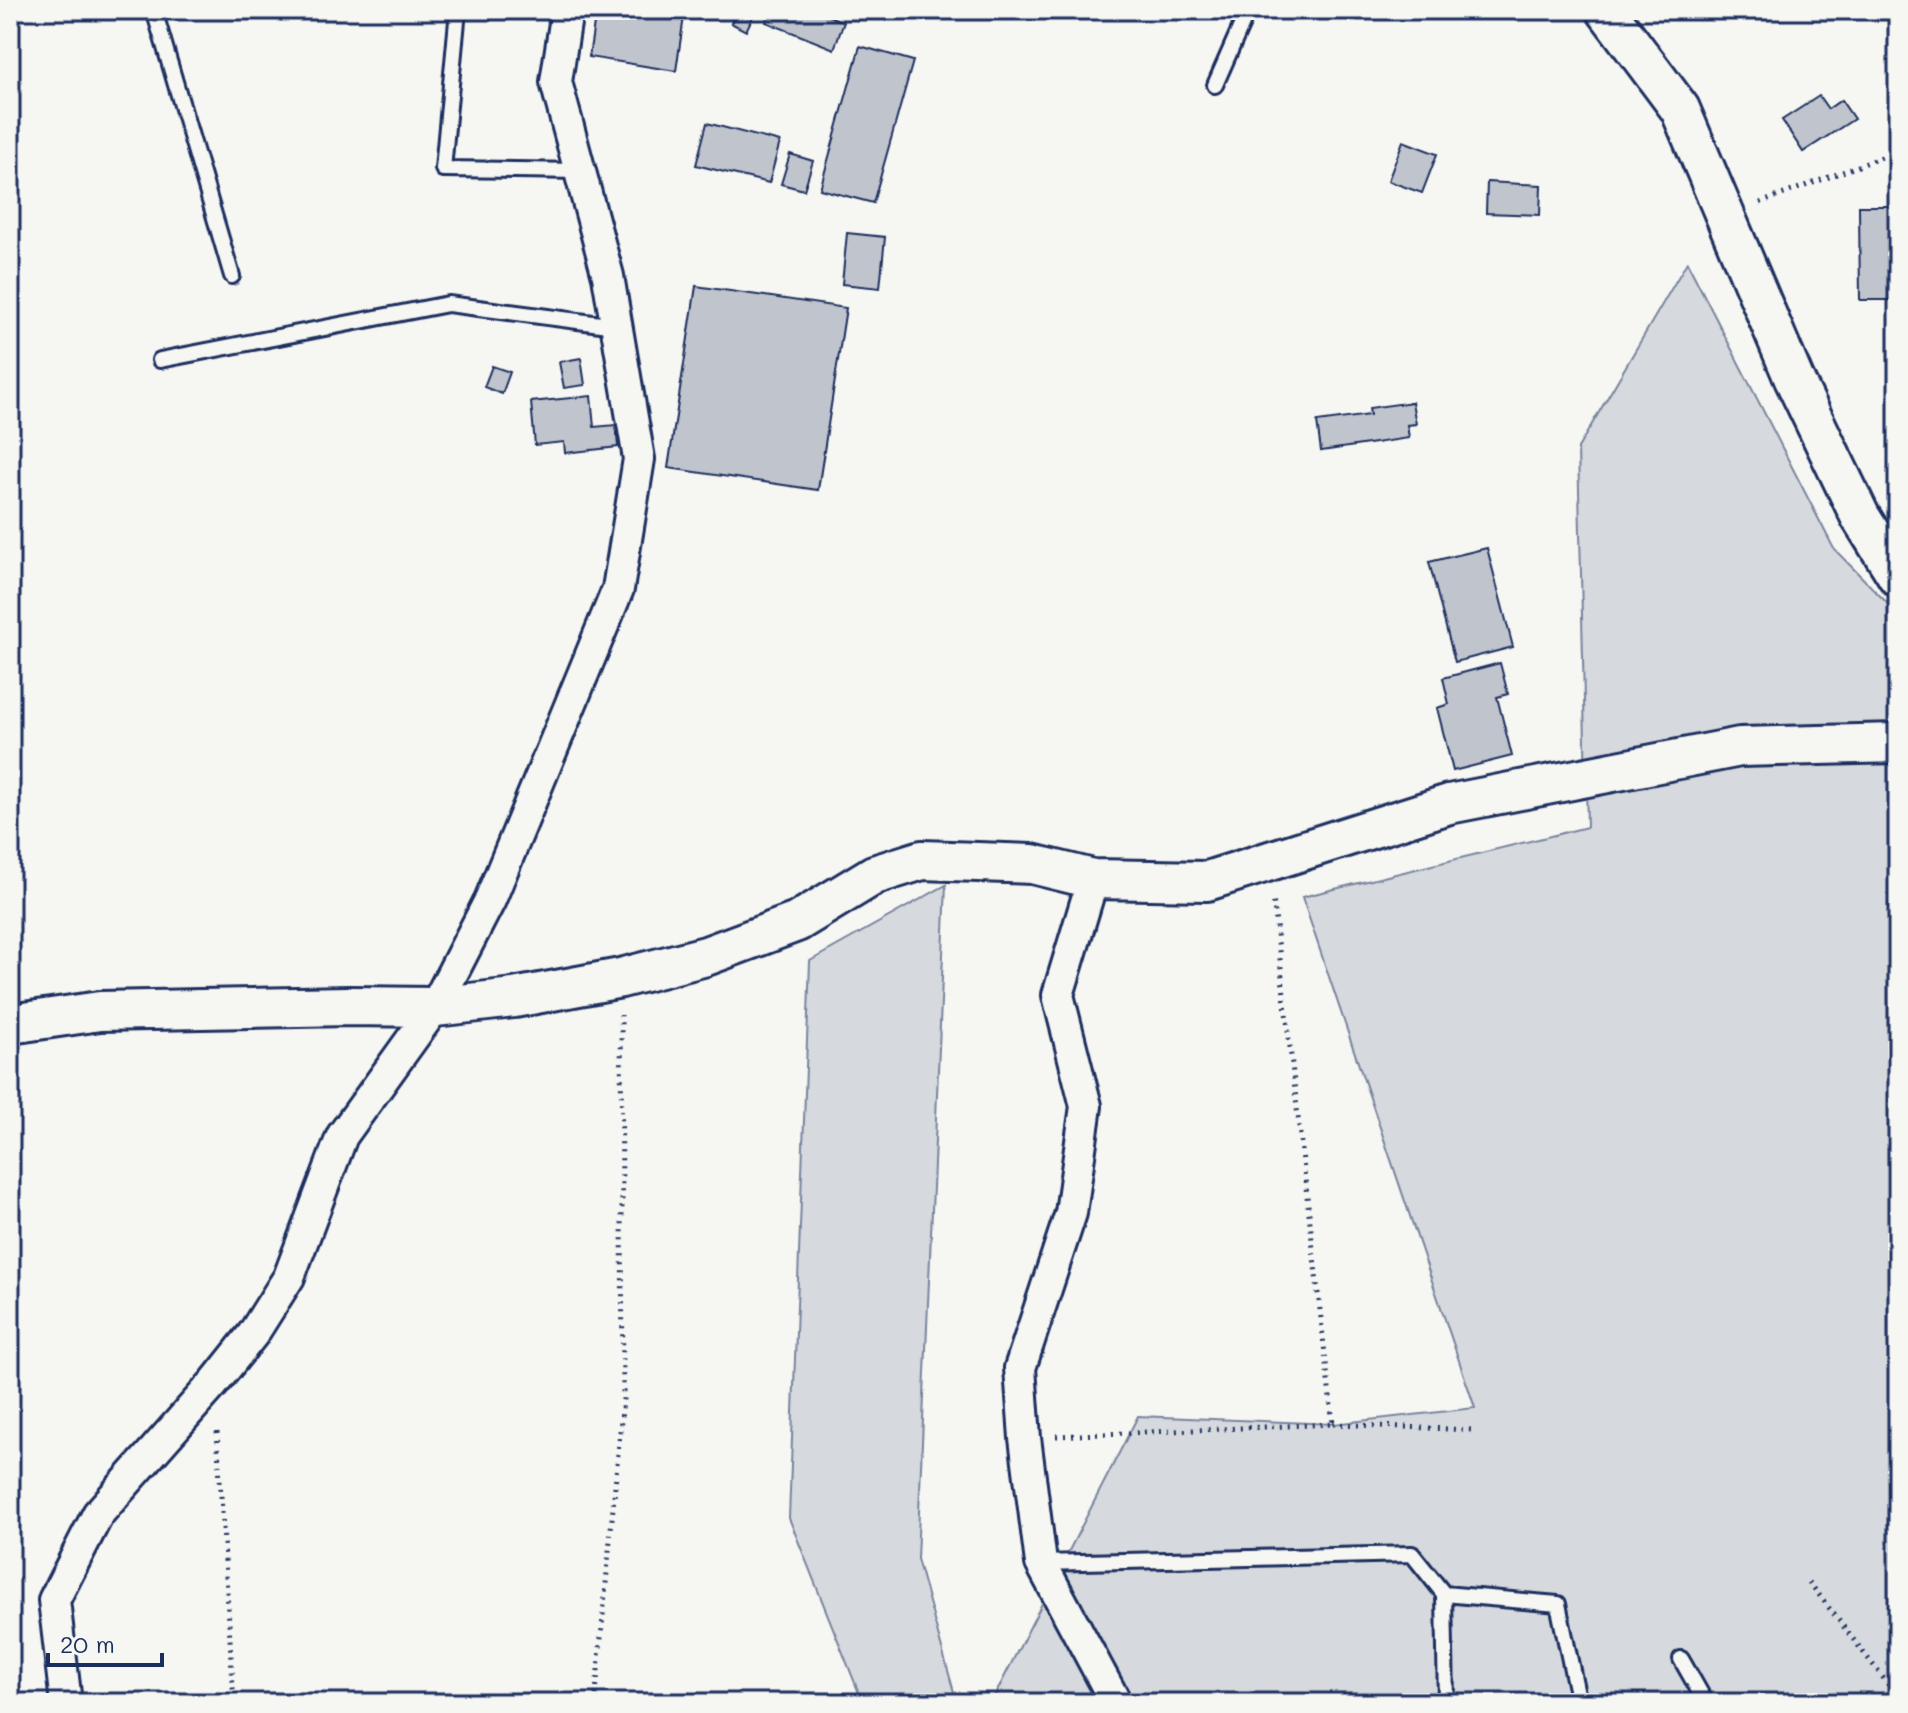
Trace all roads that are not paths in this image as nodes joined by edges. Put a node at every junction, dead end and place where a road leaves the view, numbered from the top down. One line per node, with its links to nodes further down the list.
1 (154, 10): 8 (lane)
2 (458, 10): 7 (lane)
3 (567, 10): 7 (street)
4 (1248, 10): 6 (lane)
5 (1606, 10): 11 (street)
6 (1215, 85)
7 (580, 171): 9 (street)
8 (232, 276)
9 (616, 326): 10 (lane); 14 (street)
10 (160, 360)
11 (1898, 577)
12 (1898, 743): 13 (street)
13 (1093, 879): 14 (street); 16 (street)
14 (435, 1007): 15 (street); 19 (street)
15 (10, 1024)
16 (1041, 1563): 17 (lane); 20 (street)
17 (1444, 1594): 21 (lane); 22 (lane)
18 (1681, 1659): 23 (lane)
19 (66, 1703)
20 (1116, 1703)
21 (1446, 1703)
22 (1579, 1703)
23 (1706, 1703)

